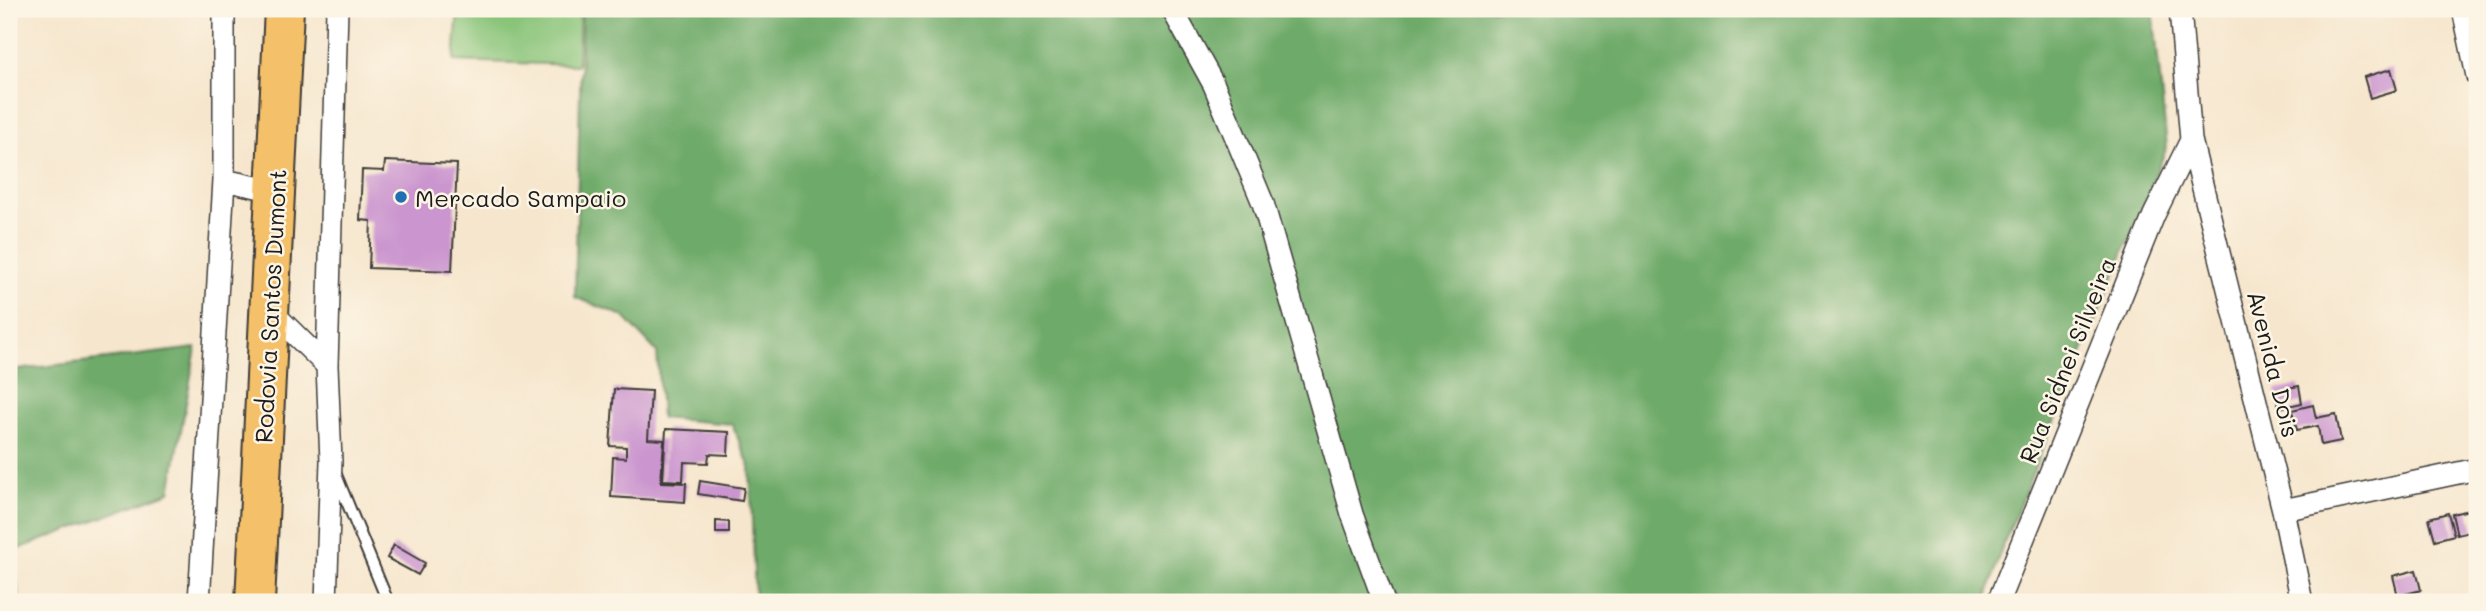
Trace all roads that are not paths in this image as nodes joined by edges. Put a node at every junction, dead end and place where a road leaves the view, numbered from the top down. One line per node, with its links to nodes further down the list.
1 (224, 9): 9 (street)
2 (284, 9): 10 (highway, Rodovia Santos Dumont)
3 (337, 9): 12 (street)
4 (1172, 9): 20 (street)
5 (2180, 9): 8 (street, Avenida Dois)
6 (2463, 9): 7 (street)
7 (2477, 76)
8 (2191, 140): 15 (street, Avenida Dois); 21 (street, Rua Sidnei Silveira)
9 (224, 180): 10 (street); 16 (street)
10 (275, 191): 11 (highway, Rodovia Santos Dumont)
11 (270, 310): 12 (street); 17 (highway, Rodovia Santos Dumont)
12 (327, 366): 13 (street)
13 (331, 461): 18 (street); 19 (lane)
14 (2477, 470): 15 (street)
15 (2283, 510): 22 (street, Avenida Dois)
16 (200, 602)
17 (255, 602)
18 (326, 602)
19 (388, 602)
20 (1384, 602)
21 (1998, 602)
22 (2302, 602)

